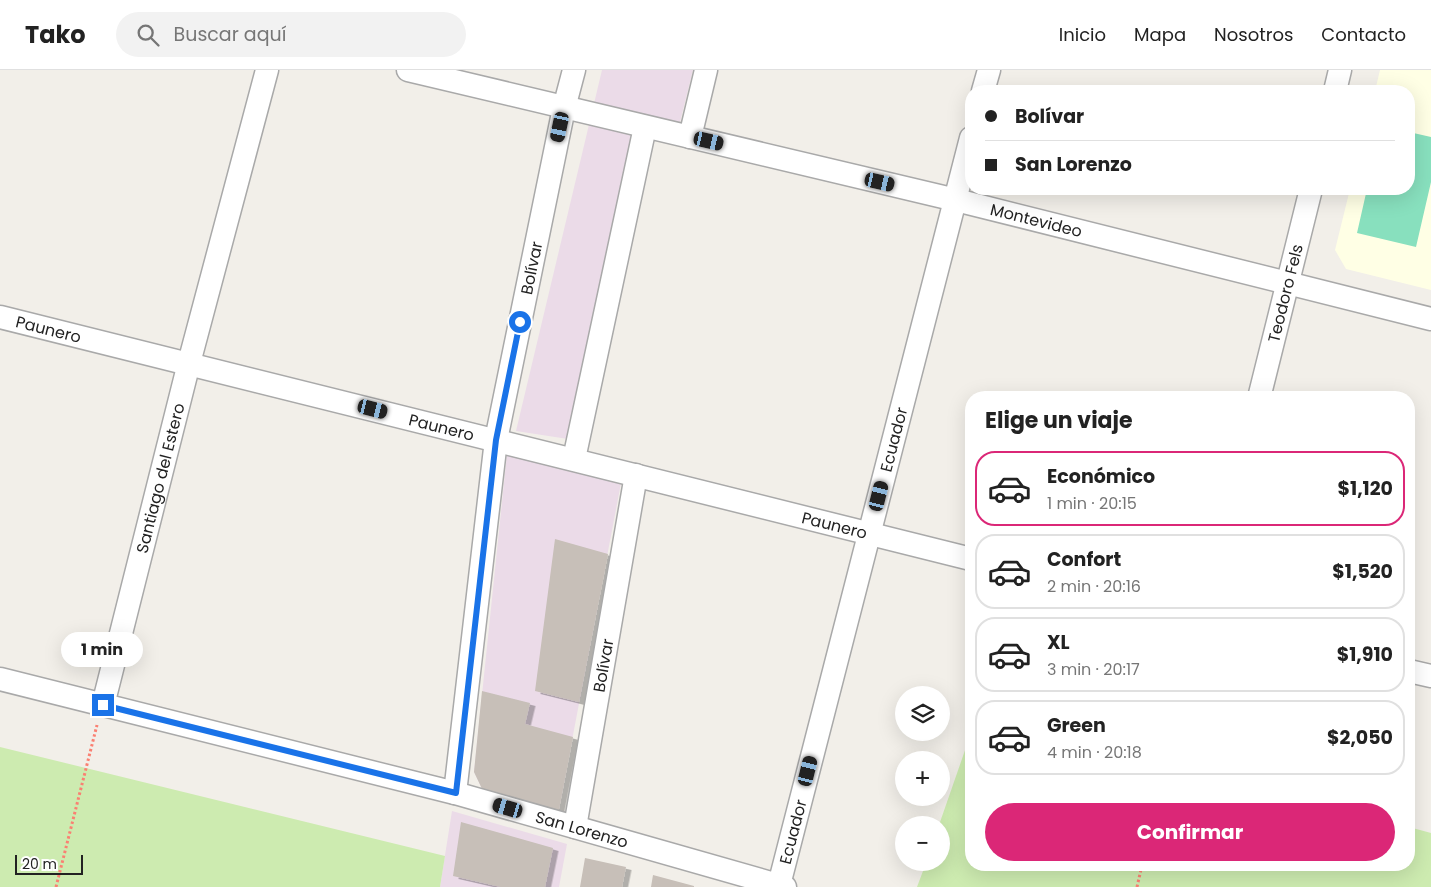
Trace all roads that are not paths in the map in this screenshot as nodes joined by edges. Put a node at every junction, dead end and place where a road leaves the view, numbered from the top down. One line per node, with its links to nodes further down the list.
1 (267, 70): 18 (street, Santiago del Estero)
2 (408, 70): 9 (street, Montevideo)
3 (574, 70): 9 (street, Bolívar)
4 (706, 70): 11 (street)
5 (989, 70): 7 (street)
6 (1340, 70): 8 (street)
7 (985, 85)
8 (1336, 85)
9 (564, 108): 10 (street, Montevideo); 20 (street, Bolívar)
10 (645, 127): 11 (street, Montevideo); 21 (street)
11 (690, 137): 14 (street, Montevideo)
12 (965, 163): 14 (street, Ecuador)
13 (1309, 195): 15 (street, Teodoro Fels)
14 (956, 200): 15 (street, Montevideo); 23 (street, Ecuador)
15 (1287, 283): 17 (street, Montevideo); 19 (street, Teodoro Fels)
16 (0, 317): 18 (street, Paunero)
17 (1431, 319)
18 (189, 362): 20 (street, Paunero); 28 (street, Santiago del Estero)
19 (1261, 391)
20 (496, 440): 21 (street, Paunero); 29 (street, Bolívar)
21 (574, 459): 22 (street, Paunero)
22 (636, 475): 23 (street, Paunero); 30 (street, Bolívar)
23 (869, 533): 24 (street, Paunero); 31 (street, Ecuador)
24 (965, 557)
25 (1415, 672): 26 (street)
26 (1431, 676)
27 (0, 679): 28 (street, San Lorenzo)
28 (103, 705): 29 (street, San Lorenzo)
29 (456, 793): 30 (street, San Lorenzo)
30 (575, 827): 31 (street, San Lorenzo)
31 (782, 886)

